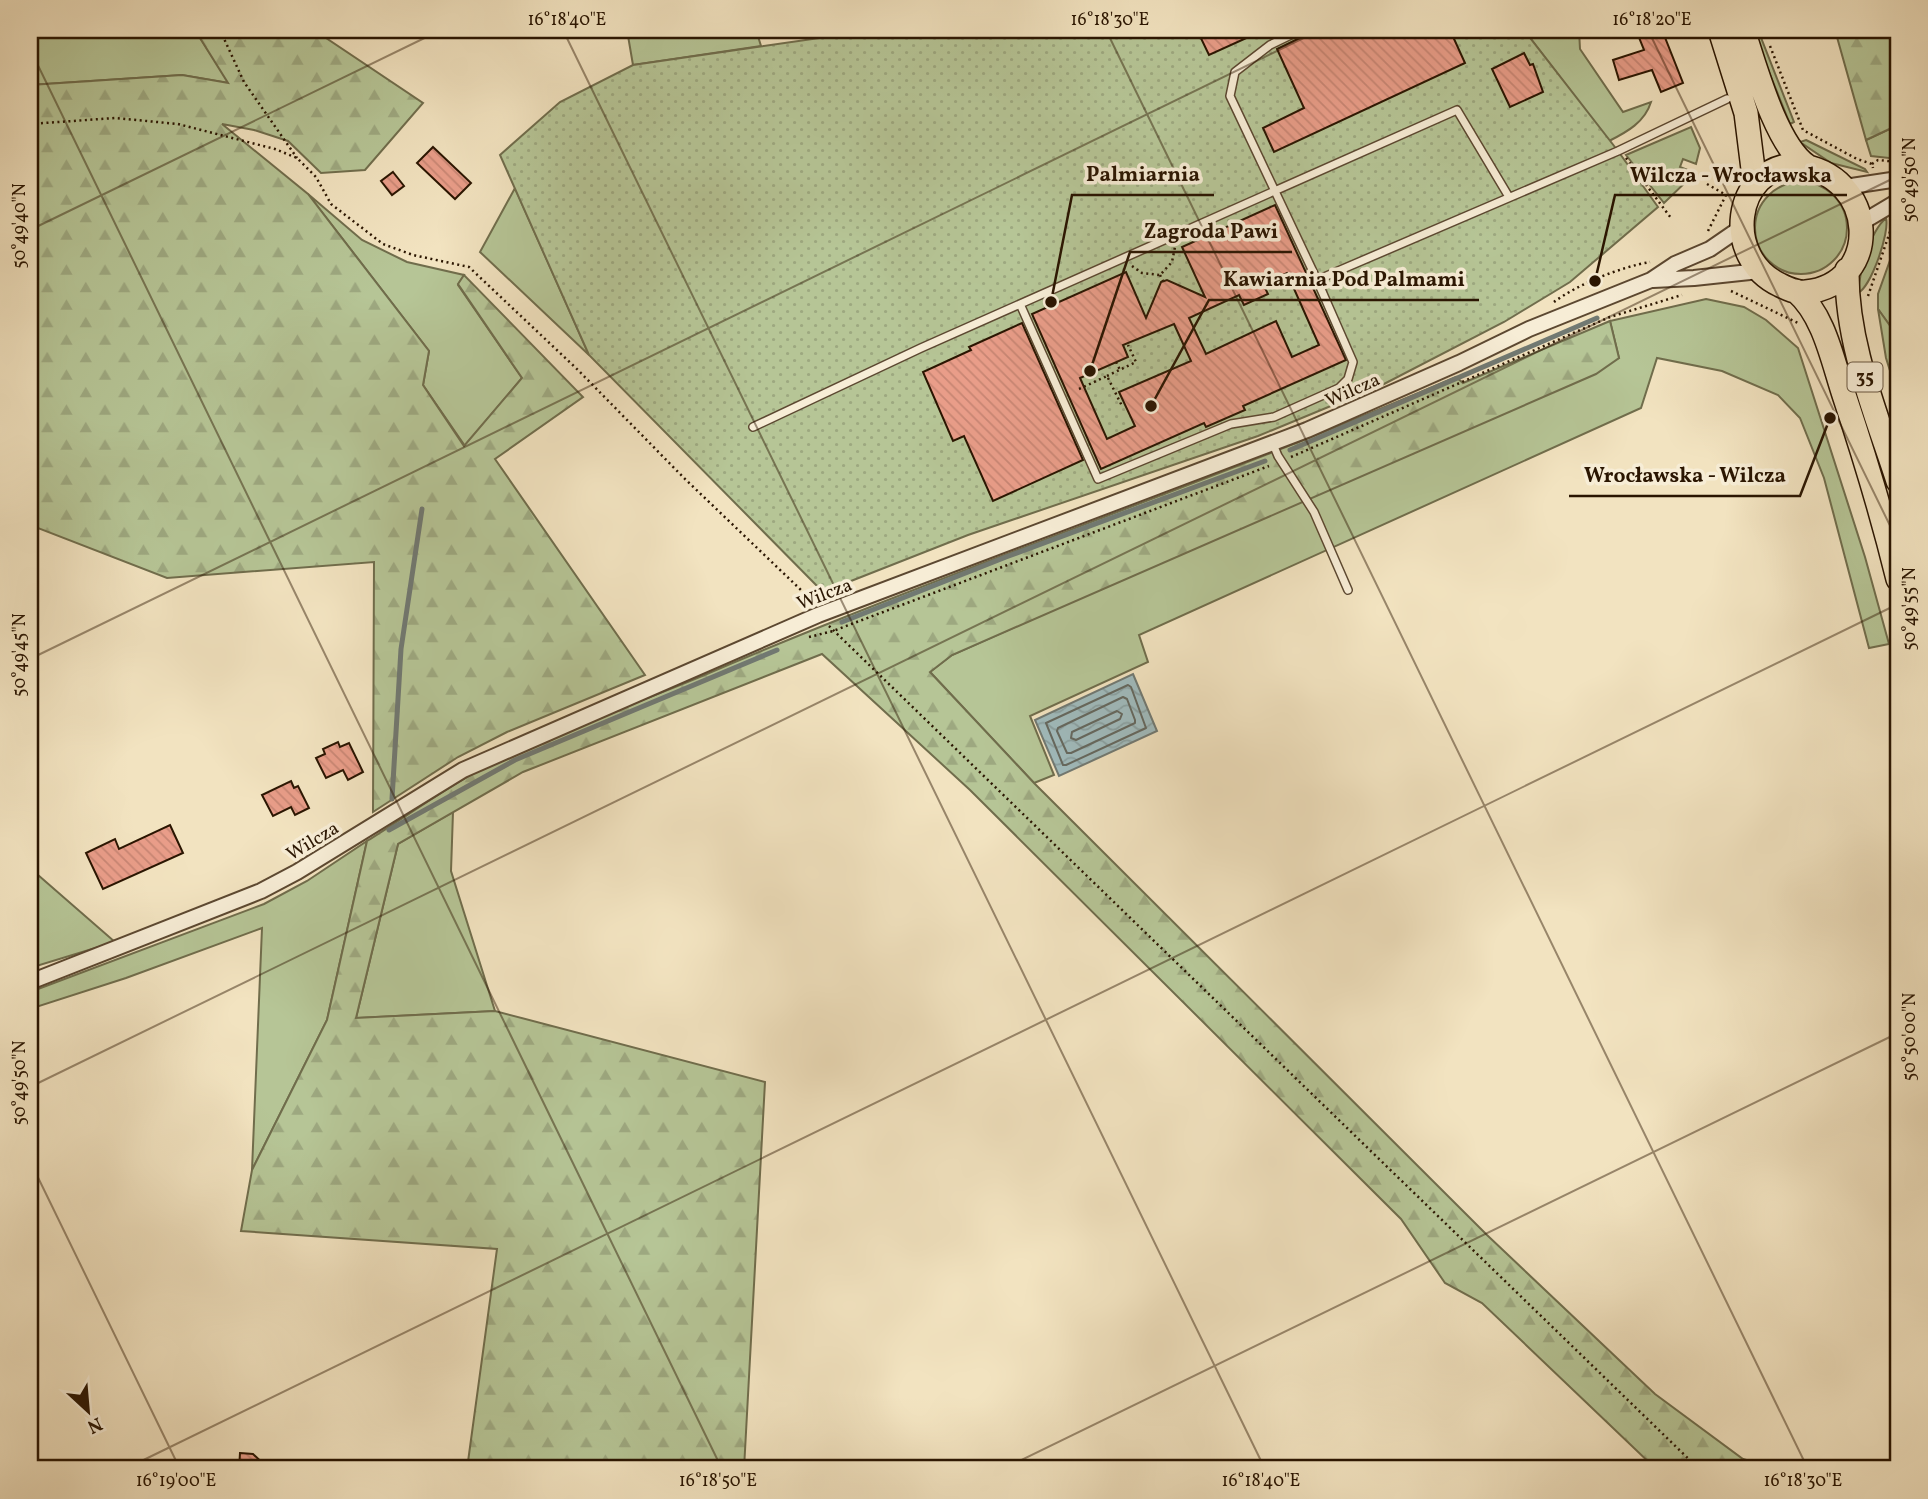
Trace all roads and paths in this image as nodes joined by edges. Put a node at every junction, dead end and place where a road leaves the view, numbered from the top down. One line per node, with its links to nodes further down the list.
1 (219, 30): 10 (path)
2 (1301, 30): 18 (lane)
3 (1720, 30): 16 (main road)
4 (1743, 30): 13 (main road)
5 (1777, 65): 8 (path)
6 (1727, 99): 9 (lane)
7 (30, 124): 10 (path)
8 (1803, 130)
9 (1620, 150): 20 (lane); 22 (path)
10 (297, 158): 52 (path)
11 (1898, 162): 12 (path)
12 (1872, 164)
13 (1807, 166): 16 (main road); 17 (main road)
14 (1898, 179): 17 (street)
15 (1707, 184): 19 (path)
16 (1755, 185): 24 (main road)
17 (1845, 187): 23 (main road)
18 (1275, 191): 20 (lane); 25 (lane); 31 (lane)
19 (1726, 195)
20 (1509, 198): 31 (lane)
21 (1898, 201): 23 (street)
22 (1671, 218)
23 (1861, 223): 28 (main road, 35)
24 (1742, 227): 29 (main road); 32 (street, Wilcza)
25 (1171, 237): 26 (lane); 30 (path)
26 (1126, 257): 30 (path); 37 (lane)
27 (1632, 266): 35 (path)
28 (1847, 270): 36 (main road); 47 (main road, 35)
29 (1759, 271): 32 (street, Wilcza); 36 (main road, 35)
30 (1160, 275): 33 (path)
31 (1317, 280): 37 (lane)
32 (1651, 280): 46 (street, Wilcza)
33 (1163, 281)
34 (1727, 288): 38 (path)
35 (1575, 290)
36 (1796, 292): 48 (main road, 35)
37 (1020, 304): 45 (lane)
38 (1800, 324)
39 (1128, 345): 41 (path)
40 (1116, 362): 41 (path)
41 (1120, 370): 42 (path)
42 (1107, 376): 43 (path); 44 (path)
43 (1079, 389)
44 (1122, 406)
45 (753, 427)
46 (1273, 443): 51 (lane); 52 (street, Wilcza)
47 (1898, 481)
48 (1884, 518): 49 (street); 50 (main road, 35)
49 (1898, 552)
50 (1898, 579)
51 (1348, 590)
52 (818, 615): 54 (street, Wilcza)
53 (833, 631): 55 (path)
54 (30, 982)
55 (1699, 1469)

